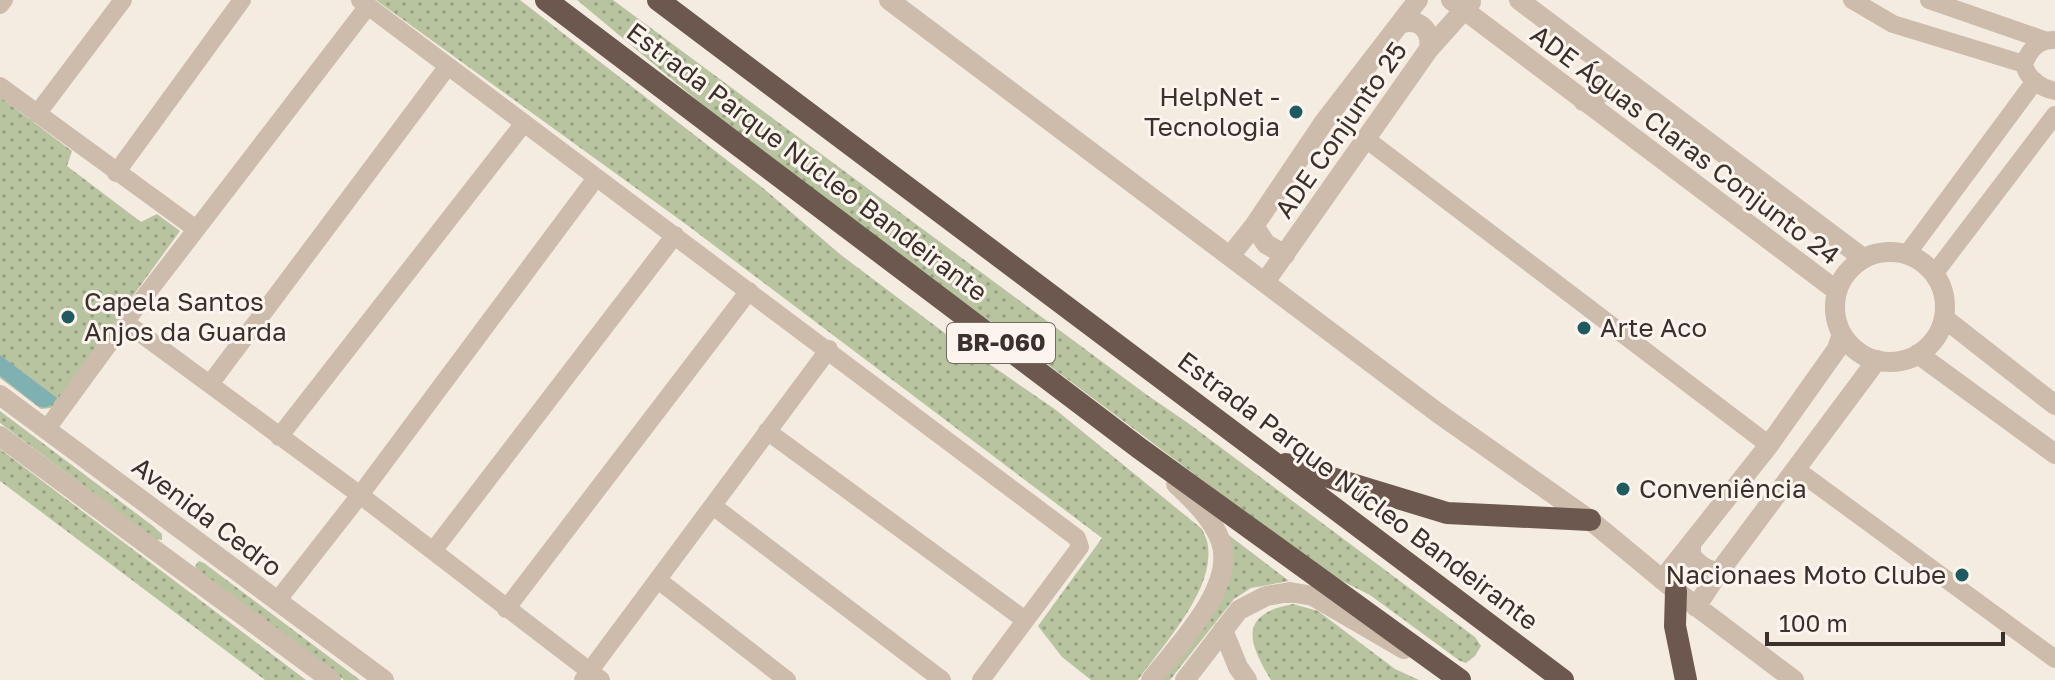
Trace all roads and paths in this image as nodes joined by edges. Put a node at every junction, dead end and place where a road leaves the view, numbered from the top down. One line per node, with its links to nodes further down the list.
1 (4, 0): 14 (street)
2 (123, 0): 26 (street)
3 (242, 0): 30 (street)
4 (546, 0): 57 (highway, Estrada Parque Núcleo Bandeirante / BR-060)
5 (658, 0): 16 (highway, Estrada Parque Núcleo Bandeirante / BR-060)
6 (667, 0): 16 (street)
7 (889, 0): 37 (street)
8 (1418, 0): 15 (street, ADE Conjunto 25)
9 (1519, 0): 21 (street)
10 (1852, 0): 19 (street)
11 (1929, 0): 17 (street)
12 (364, 3): 20 (street); 33 (street)
13 (1462, 4): 18 (street, ADE Conjunto 25); 25 (street, ADE Águas Claras Conjunto 24)
14 (0, 5)
15 (1400, 24): 18 (street); 32 (street, ADE Conjunto 25)
16 (693, 26): 59 (highway, Estrada Parque Núcleo Bandeirante / BR-060)
17 (2050, 40): 19 (street)
18 (1429, 49): 29 (street, ADE Conjunto 25)
19 (2024, 64): 22 (street)
20 (448, 66): 28 (street); 49 (street)
21 (1617, 75): 25 (street); 38 (street)
22 (2035, 81): 24 (street); 35 (street)
23 (0, 86): 26 (street)
24 (2055, 91)
25 (1583, 101): 42 (street, ADE Águas Claras Conjunto 24)
26 (37, 114): 30 (street)
27 (2055, 115): 39 (street)
28 (524, 123): 31 (street); 55 (street)
29 (1366, 139): 36 (street, ADE Conjunto 25); 56 (street)
30 (116, 173): 33 (street)
31 (596, 178): 34 (street); 61 (street)
32 (1254, 226): 36 (street); 37 (street, ADE Conjunto 25)
33 (196, 229): 44 (street)
34 (675, 235): 41 (street); 66 (street)
35 (1907, 254): 38 (street); 39 (street)
36 (1285, 255): 40 (street, ADE Conjunto 25)
37 (1230, 256): 40 (street)
38 (1863, 258): 42 (street)
39 (1934, 274): 43 (street)
40 (1265, 282): 63 (street)
41 (749, 291): 46 (street); 75 (street)
42 (1837, 291): 45 (street)
43 (1944, 318): 47 (street); 51 (street)
44 (125, 322): 49 (street); 52 (street)
45 (1842, 334): 48 (street); 56 (street)
46 (829, 349): 53 (street); 76 (street)
47 (1918, 354): 48 (street); 58 (street)
48 (1877, 360): 60 (street)
49 (210, 384): 55 (street)
50 (0, 395): 52 (street, Avenida Cedro)
51 (2055, 405)
52 (46, 430): 64 (street, Avenida Cedro)
53 (767, 431): 62 (street); 76 (street)
54 (0, 436): 67 (street)
55 (279, 437): 61 (street)
56 (1769, 445): 65 (street)
57 (1139, 448): 79 (highway, Estrada Parque Núcleo Bandeirante / BR-060); 86 (street)
58 (2055, 454)
59 (1271, 459): 63 (highway); 90 (highway, Estrada Parque Núcleo Bandeirante / BR-060)
60 (1797, 470): 69 (street); 78 (street)
61 (360, 495): 66 (street); 73 (street)
62 (713, 506): 71 (street); 84 (street)
63 (1590, 520): 72 (street)
64 (179, 528): 67 (street); 68 (street, Avenida Cedro)
65 (1691, 545): 69 (street); 72 (street)
66 (433, 551): 75 (street)
67 (158, 552): 70 (street)
68 (210, 552): 70 (street); 73 (street, Avenida Cedro)
69 (1719, 572): 74 (street)
70 (188, 573): 81 (street)
71 (658, 580): 80 (street); 83 (street)
72 (1669, 586): 74 (street); 91 (highway)
73 (277, 601): 82 (street, Avenida Cedro)
74 (1696, 607): 92 (street)
75 (506, 609): 80 (street)
76 (1025, 620): 85 (street)
77 (1223, 630): 79 (street); 87 (street); 88 (street)
78 (2055, 659)
79 (1440, 665): 89 (highway, Estrada Parque Núcleo Bandeirante / BR-060)
80 (591, 677)
81 (331, 680)
82 (384, 680)
83 (787, 680)
84 (942, 680)
85 (981, 680)
86 (1151, 680)
87 (1188, 680)
88 (1247, 680)
89 (1460, 680)
90 (1563, 680)
91 (1686, 680)
92 (1794, 680)

